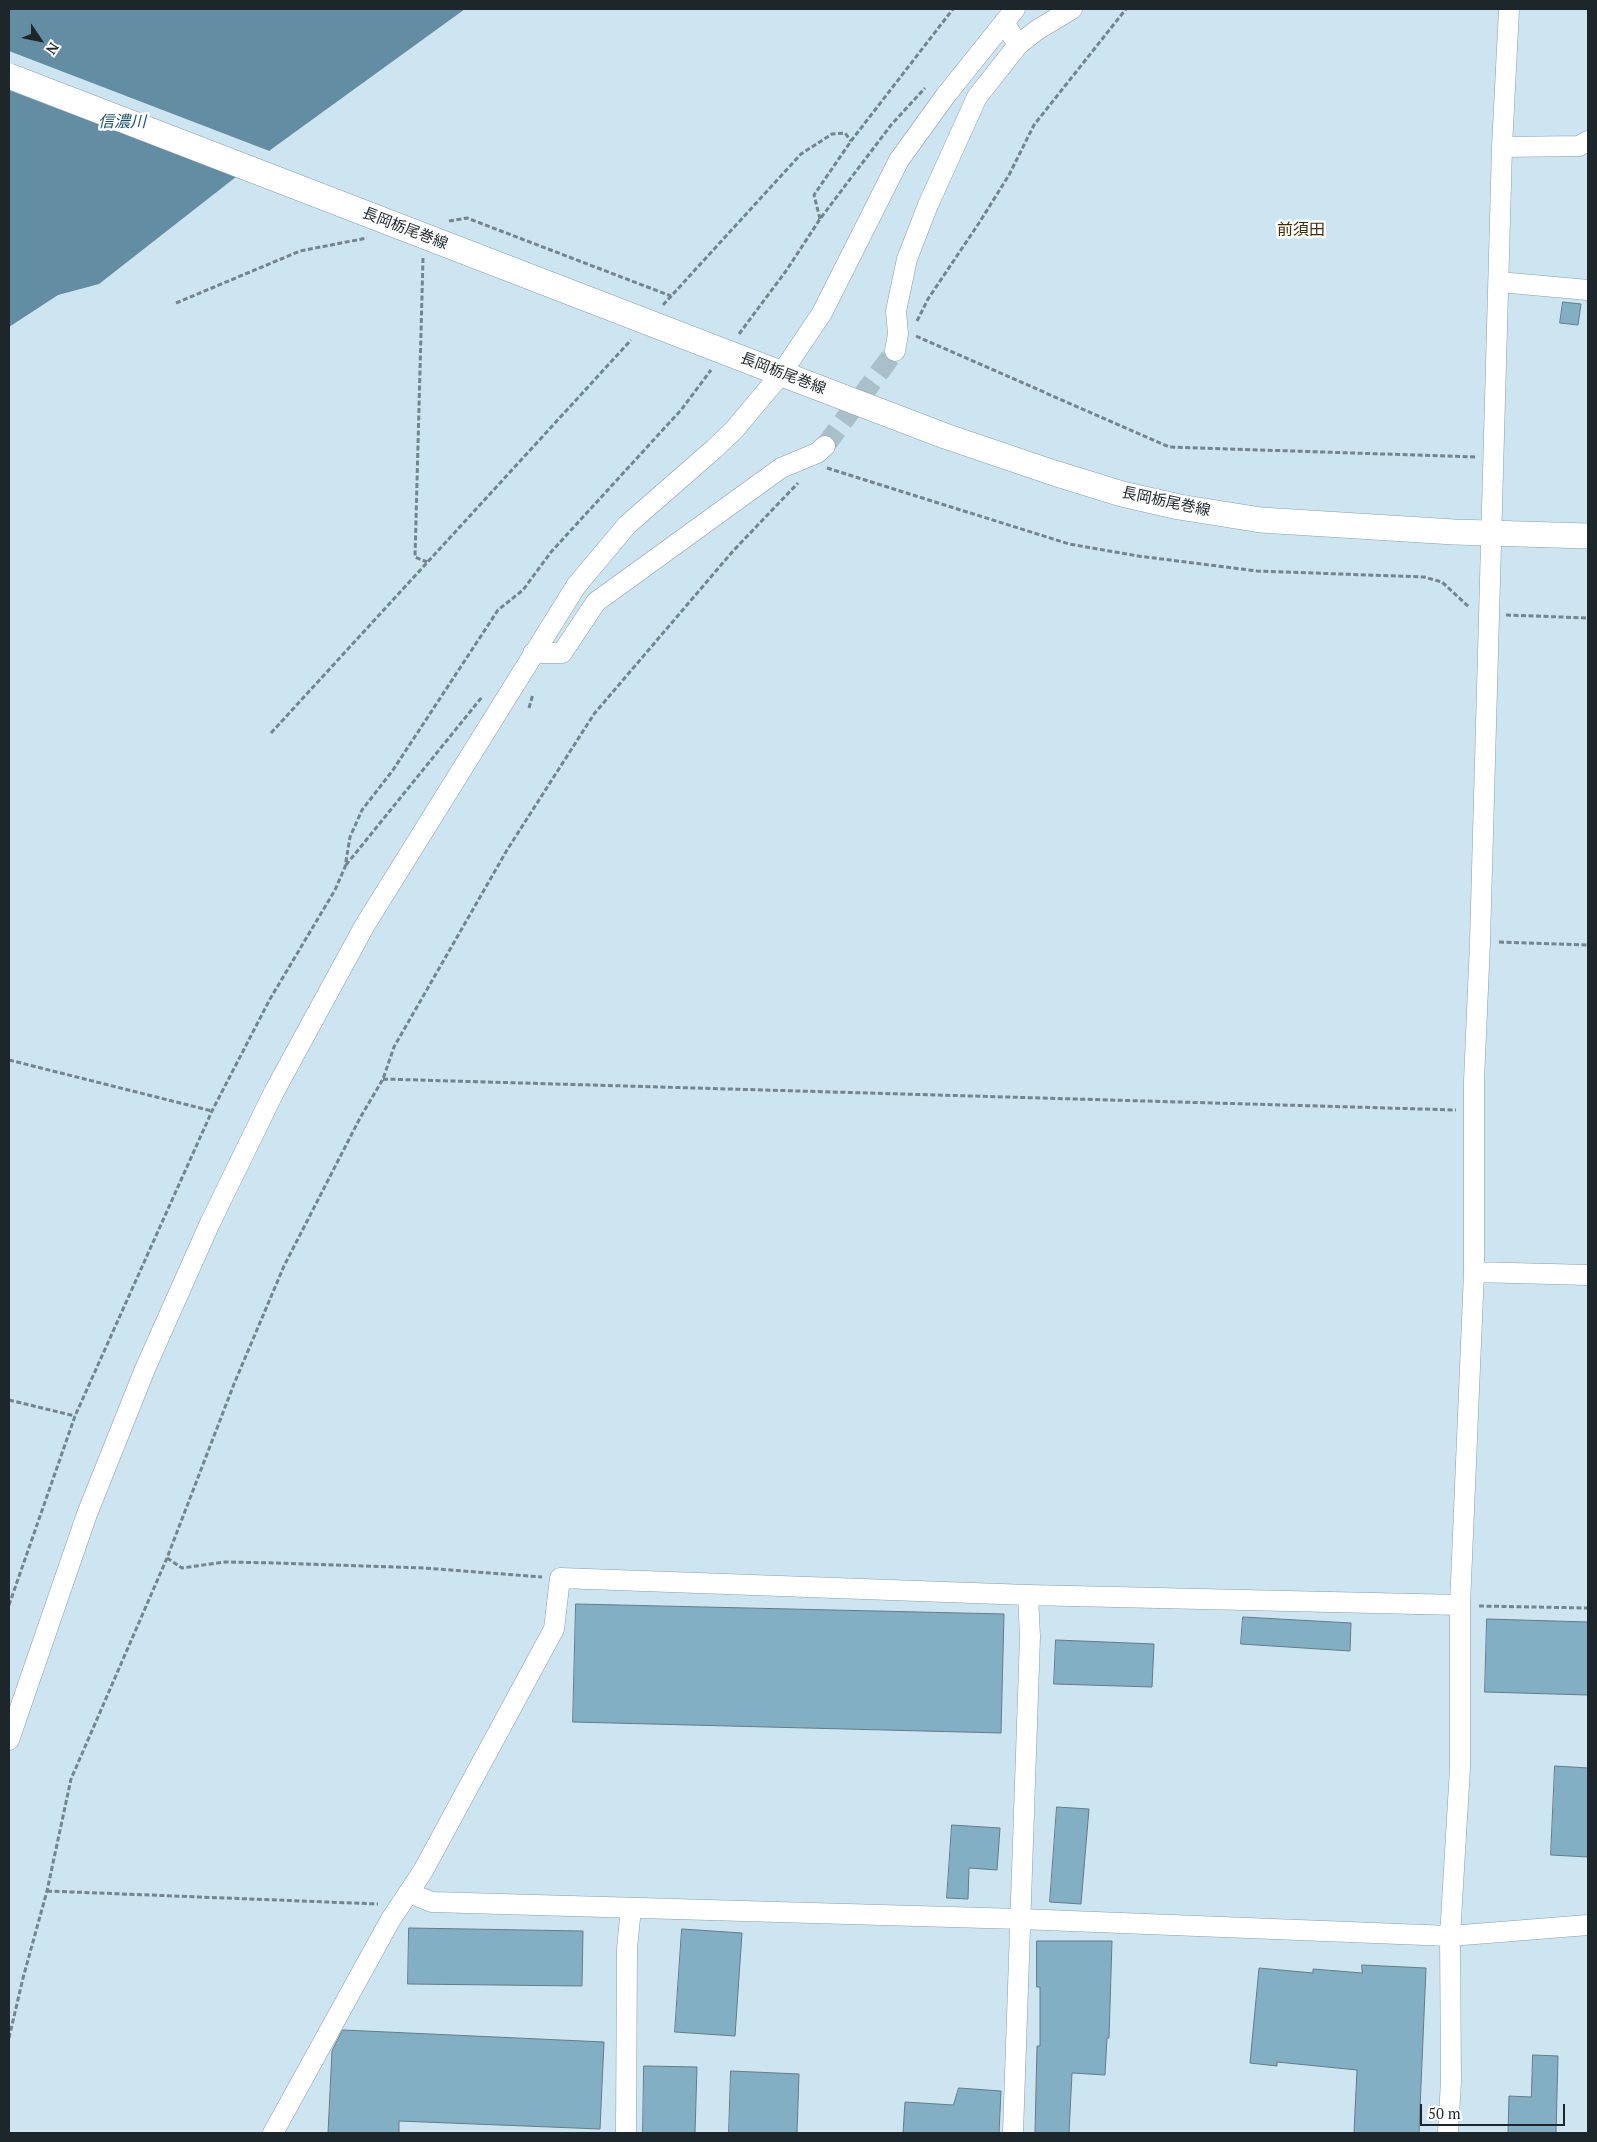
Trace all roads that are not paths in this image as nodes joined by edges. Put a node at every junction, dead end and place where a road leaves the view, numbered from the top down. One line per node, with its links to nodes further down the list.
1 (1053, 9): 5 (street)
2 (1072, 9): 5 (street)
3 (1509, 9): 9 (street)
4 (1010, 15): 6 (street); 13 (street)
5 (1037, 30): 6 (street)
6 (1018, 46): 12 (street)
7 (9, 76): 13 (main road, 長岡栃尾巻線, bridge)
8 (1588, 141): 9 (street)
9 (1502, 147): 10 (street)
10 (1499, 282): 11 (street); 15 (street)
11 (1588, 290)
12 (896, 351)
13 (781, 374): 15 (main road, 長岡栃尾巻線); 17 (street)
14 (825, 446): 17 (street)
15 (1490, 533): 16 (main road, 長岡栃尾巻線); 18 (street)
16 (1588, 536)
17 (533, 654): 22 (street)
18 (1474, 1272): 19 (street); 21 (street)
19 (1588, 1275)
20 (1028, 1595): 21 (street); 23 (street); 25 (street)
21 (1460, 1605): 27 (street)
22 (9, 1740)
23 (409, 1893): 24 (street); 28 (street)
24 (631, 1908): 25 (street); 29 (street)
25 (1020, 1920): 27 (street); 30 (street)
26 (1588, 1925): 27 (street)
27 (1450, 1936): 31 (street)
28 (273, 2133)
29 (626, 2133)
30 (1013, 2133)
31 (1448, 2133)

